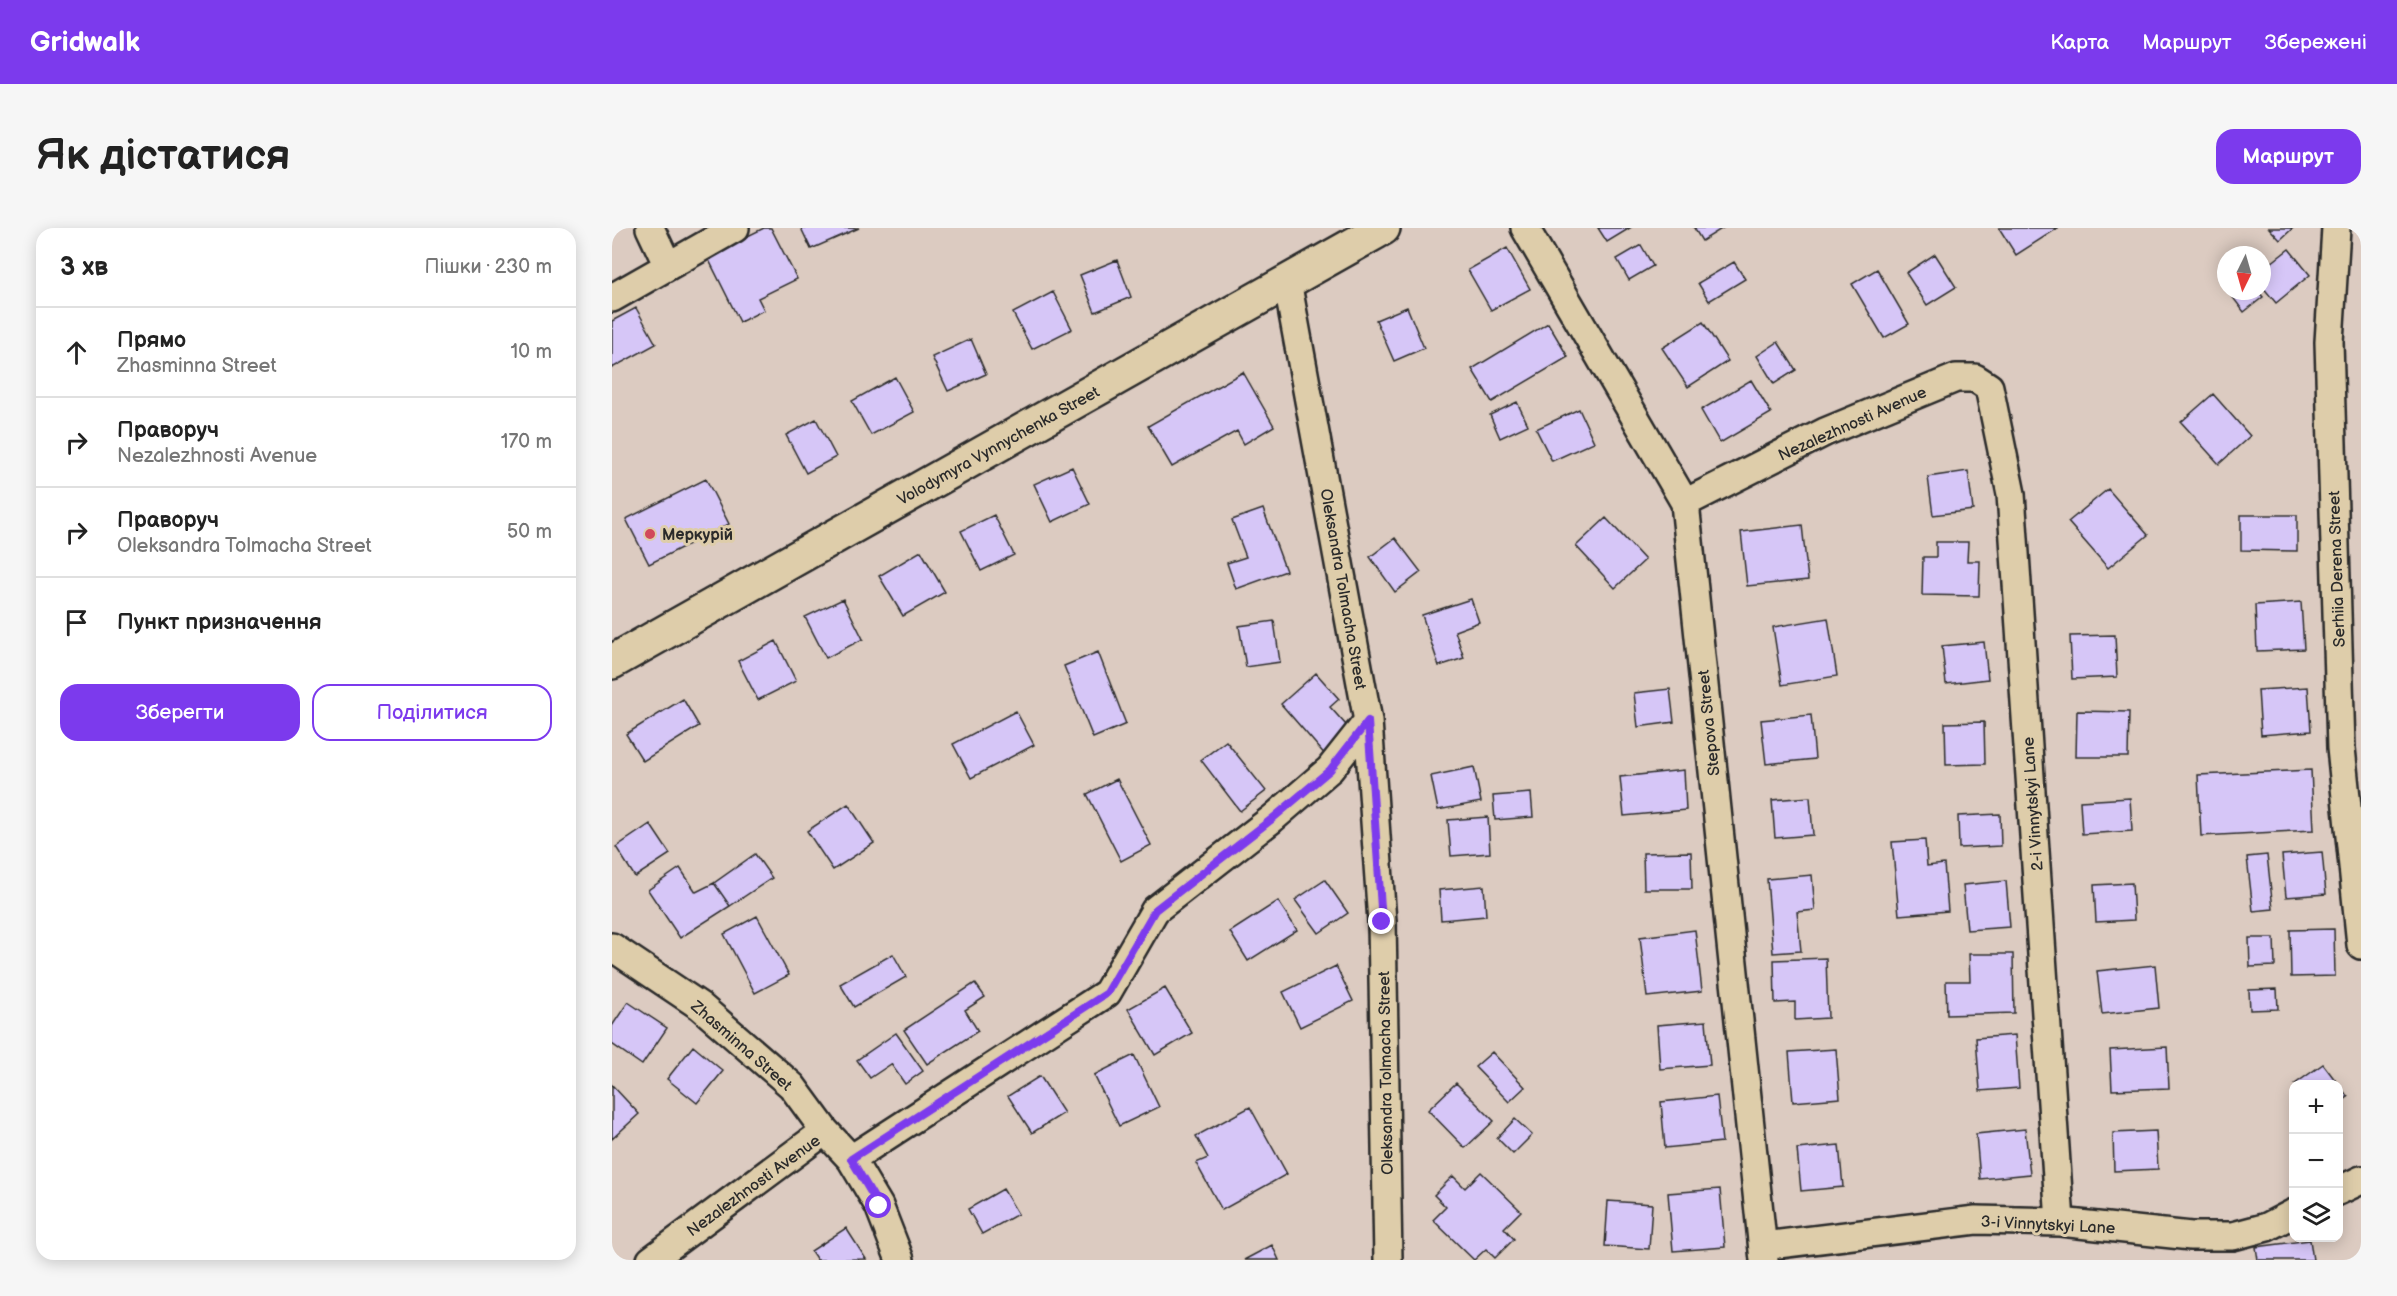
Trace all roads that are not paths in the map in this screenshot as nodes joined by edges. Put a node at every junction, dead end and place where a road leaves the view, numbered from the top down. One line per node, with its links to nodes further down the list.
1 (650, 228): 6 (street)
2 (735, 228): 6 (street)
3 (1383, 228): 7 (main road, Volodymyra Vynnychenka Street)
4 (1525, 228): 10 (street, Stepova Street)
5 (2336, 228): 13 (street, Serhiia Derena Street)
6 (668, 266): 8 (street)
7 (1287, 281): 11 (main road, Volodymyra Vynnychenka Street); 12 (street, Oleksandra Tolmacha Street)
8 (612, 298)
9 (1989, 387): 10 (street, Nezalezhnosti Avenue); 20 (street, 2-i Vinnytskyi Lane)
10 (1685, 503): 21 (street, Stepova Street)
11 (612, 662)
12 (1368, 721): 16 (street); 24 (street, Oleksandra Tolmacha Street)
13 (2361, 945)
14 (612, 947): 15 (street, Zhasminna Street)
15 (825, 1131): 16 (street, Zhasminna Street); 22 (street, Nezalezhnosti Avenue)
16 (851, 1159): 23 (street, Zhasminna Street)
17 (2361, 1180): 18 (street)
18 (2343, 1189)
19 (2289, 1216): 20 (street, 3-i Vinnytskyi Lane)
20 (2060, 1222): 21 (street, 3-i Vinnytskyi Lane)
21 (1763, 1253)
22 (651, 1260)
23 (900, 1260)
24 (1388, 1260)

